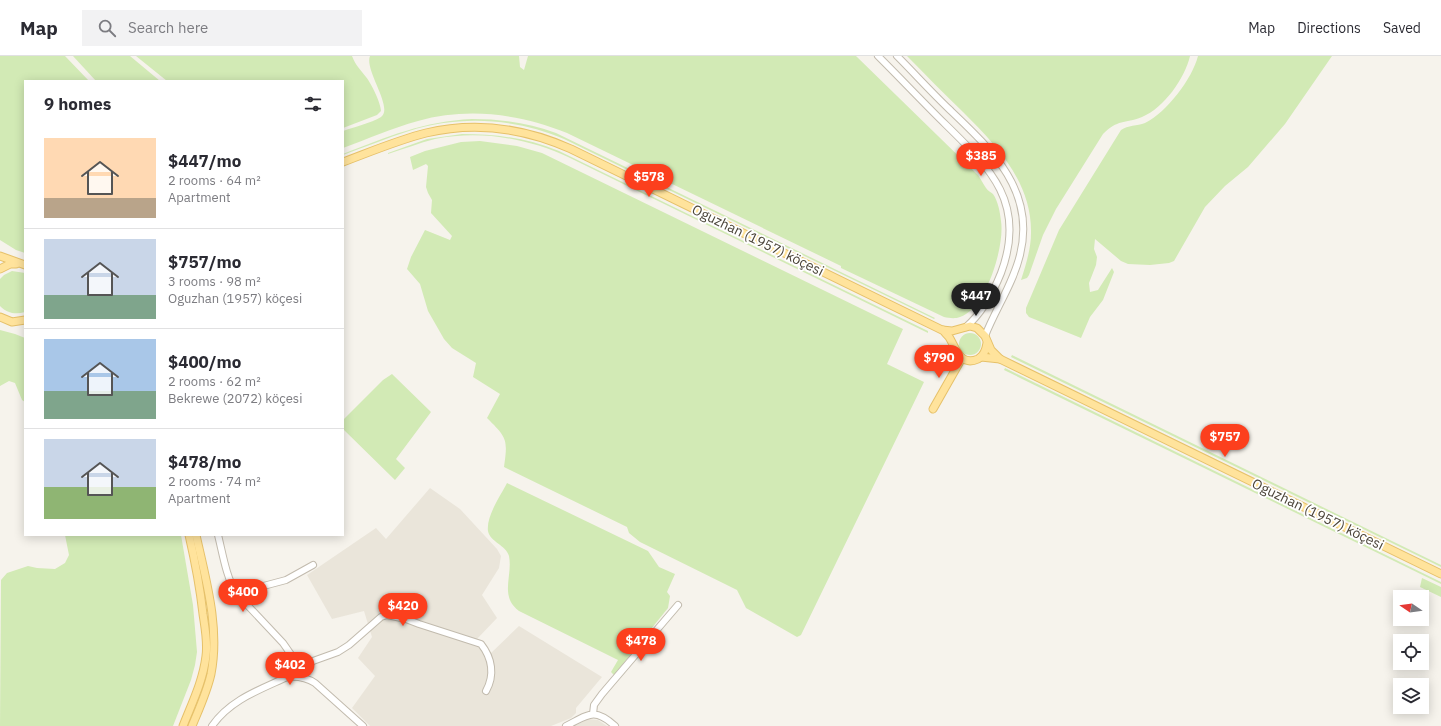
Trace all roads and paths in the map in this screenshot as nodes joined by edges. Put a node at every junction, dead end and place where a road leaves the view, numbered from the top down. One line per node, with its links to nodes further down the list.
1 (878, 56): 10 (street)
2 (897, 56): 12 (street)
3 (344, 162): 11 (main road, Oguzhan (1957) köçesi)
4 (0, 256): 5 (main road)
5 (23, 264): 6 (main road)
6 (0, 269)
7 (0, 317): 8 (main road)
8 (4, 320): 9 (main road)
9 (23, 322)
10 (963, 328): 11 (main road, Oguzhan (1957) köçesi); 12 (main road, Oguzhan (1957) köçesi); 13 (main road)
11 (942, 330): 13 (main road, Oguzhan (1957) köçesi)
12 (986, 340): 14 (main road); 16 (main road, Oguzhan (1957) köçesi)
13 (954, 347): 15 (main road, Oguzhan (1957) köçesi)
14 (981, 356): 15 (main road, Oguzhan (1957) köçesi); 16 (main road, Oguzhan (1957) köçesi)
15 (962, 358): 17 (main road)
16 (1000, 359): 22 (main road, Oguzhan (1957) köçesi)
17 (934, 409)
18 (189, 536): 28 (main road)
19 (196, 536): 29 (main road)
20 (218, 536): 23 (street)
21 (313, 565): 23 (street)
22 (1441, 574)
23 (240, 598): 25 (street)
24 (678, 605): 27 (street)
25 (302, 677): 26 (street); 30 (street); 31 (street)
26 (486, 691)
27 (593, 714): 32 (street); 33 (street)
28 (183, 726)
29 (192, 726)
30 (212, 726)
31 (363, 726)
32 (566, 726)
33 (615, 726)

